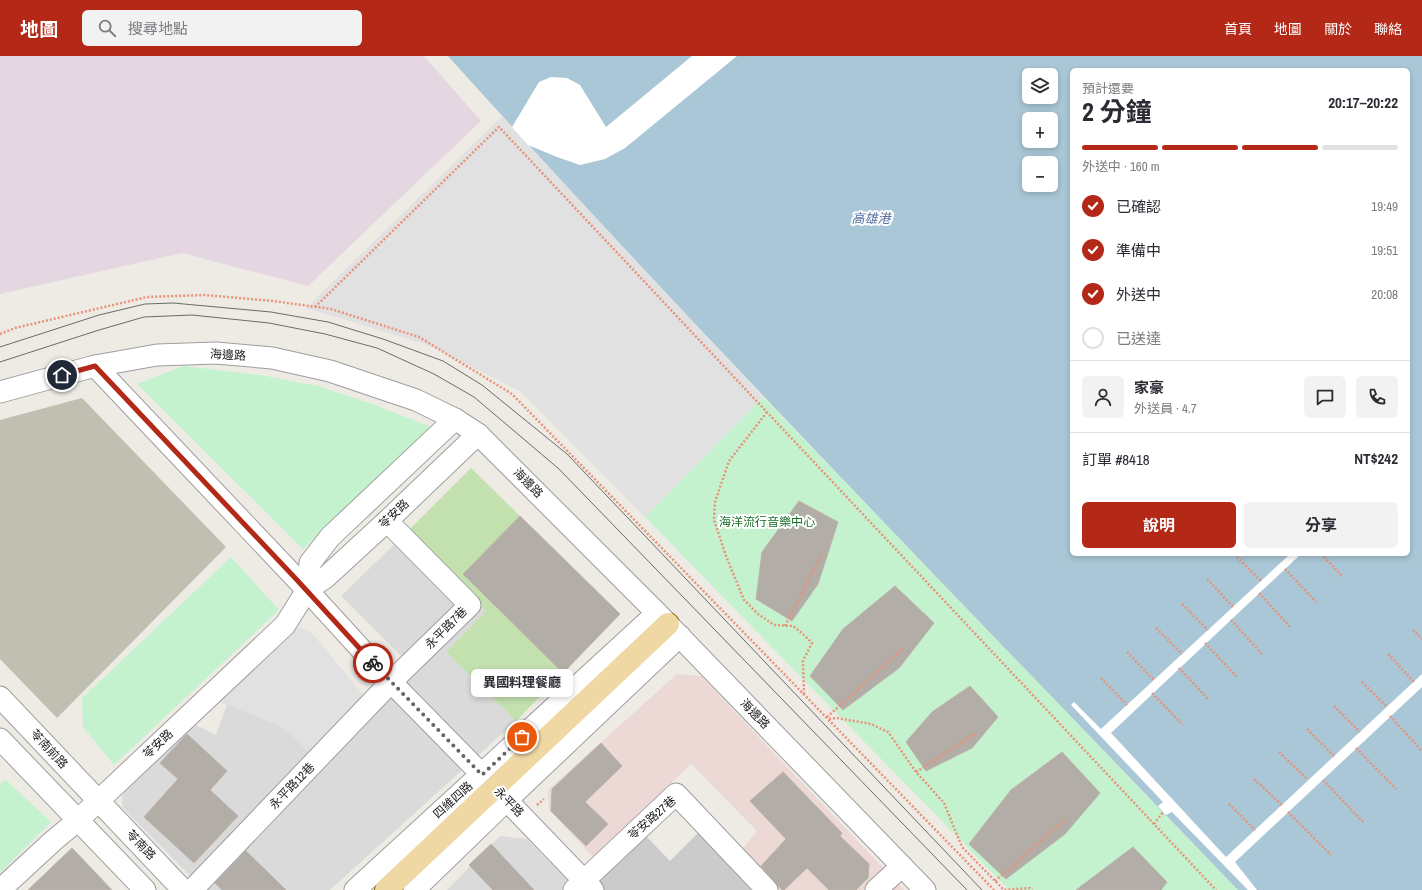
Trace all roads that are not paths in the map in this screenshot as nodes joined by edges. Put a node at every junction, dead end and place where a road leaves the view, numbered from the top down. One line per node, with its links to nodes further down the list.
1 (95, 366): 2 (street, 海邊路); 3 (street, 海邊路); 6 (street, 永平路)
2 (0, 392)
3 (455, 419): 4 (street, 海邊路); 6 (street, 苓安路)
4 (478, 434): 5 (street, 苓安路); 7 (street, 海邊路)
5 (387, 521): 6 (street, 苓安路); 8 (street, 永平路7巷)
6 (307, 590): 8 (street, 永平路); 12 (street, 苓安路)
7 (668, 624): 11 (main road, 四維四路); 14 (street, 海邊路)
8 (391, 682): 11 (street, 永平路); 19 (street, 永平路12巷)
9 (0, 697): 12 (street, 苓南前路)
10 (0, 740): 13 (street)
11 (494, 787): 15 (street, 永平路); 20 (street, 四維四路); 21 (main road, 四維四路); 22 (street, 四維四路)
12 (98, 801): 13 (street, 苓安路); 18 (street, 苓南路)
13 (78, 821): 16 (street, 苓安路); 17 (street)
14 (902, 866): 24 (street); 25 (street, 海邊路)
15 (584, 887): 23 (street, 苓安路27巷)
16 (0, 890)
17 (145, 890)
18 (183, 890)
19 (192, 890)
20 (355, 890)
21 (386, 890)
22 (414, 890)
23 (767, 890)
24 (876, 890)
25 (925, 890)

